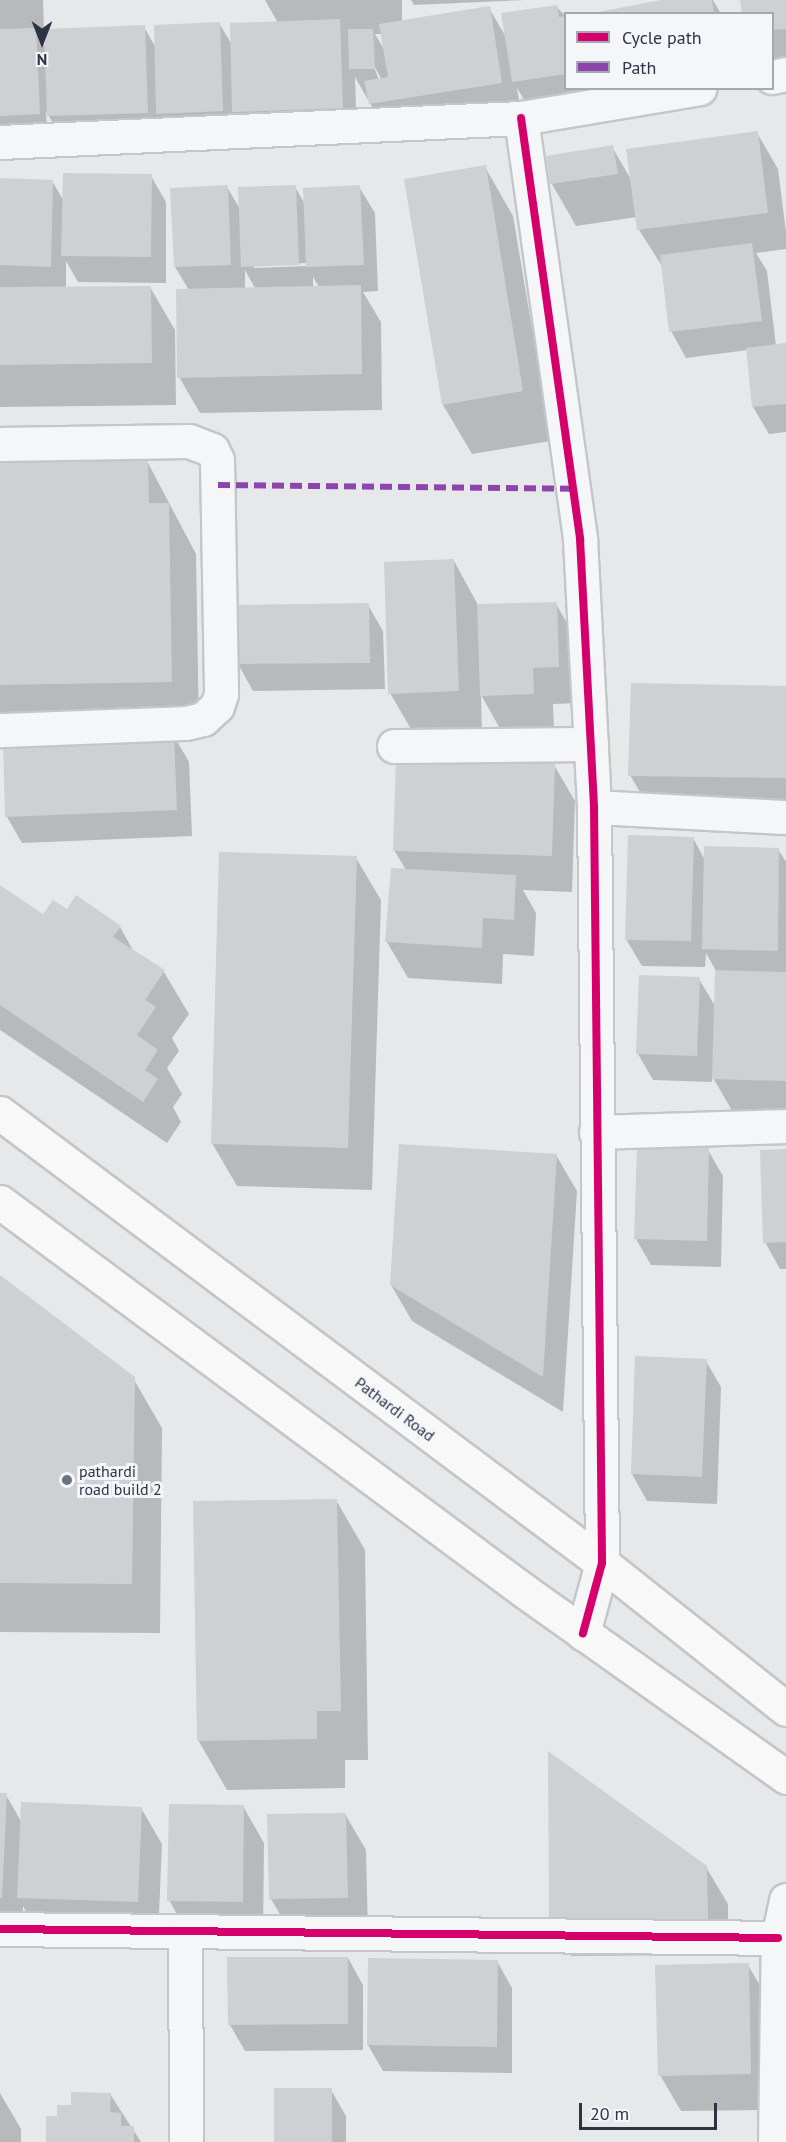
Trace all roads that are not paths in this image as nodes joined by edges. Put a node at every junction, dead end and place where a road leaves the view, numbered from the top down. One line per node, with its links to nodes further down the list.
1 (688, 90): 2 (street)
2 (521, 118): 3 (street); 6 (street)
3 (0, 142)
4 (0, 444): 5 (street)
5 (0, 730)
6 (591, 744): 7 (street); 8 (street)
7 (394, 746)
8 (594, 807): 9 (street); 12 (street)
9 (786, 818)
10 (0, 1113): 14 (main road, Pathardi Road)
11 (786, 1126): 12 (street)
12 (596, 1132): 14 (street)
13 (0, 1202): 15 (main road)
14 (602, 1563): 15 (street); 16 (main road, Pathardi Road)
15 (584, 1633): 17 (main road)
16 (786, 1709)
17 (786, 1777)
18 (786, 1900): 21 (street)
19 (0, 1929): 20 (street)
20 (185, 1931): 21 (street); 22 (street)
21 (778, 1938): 23 (street)
22 (186, 2142)
23 (775, 2142)

